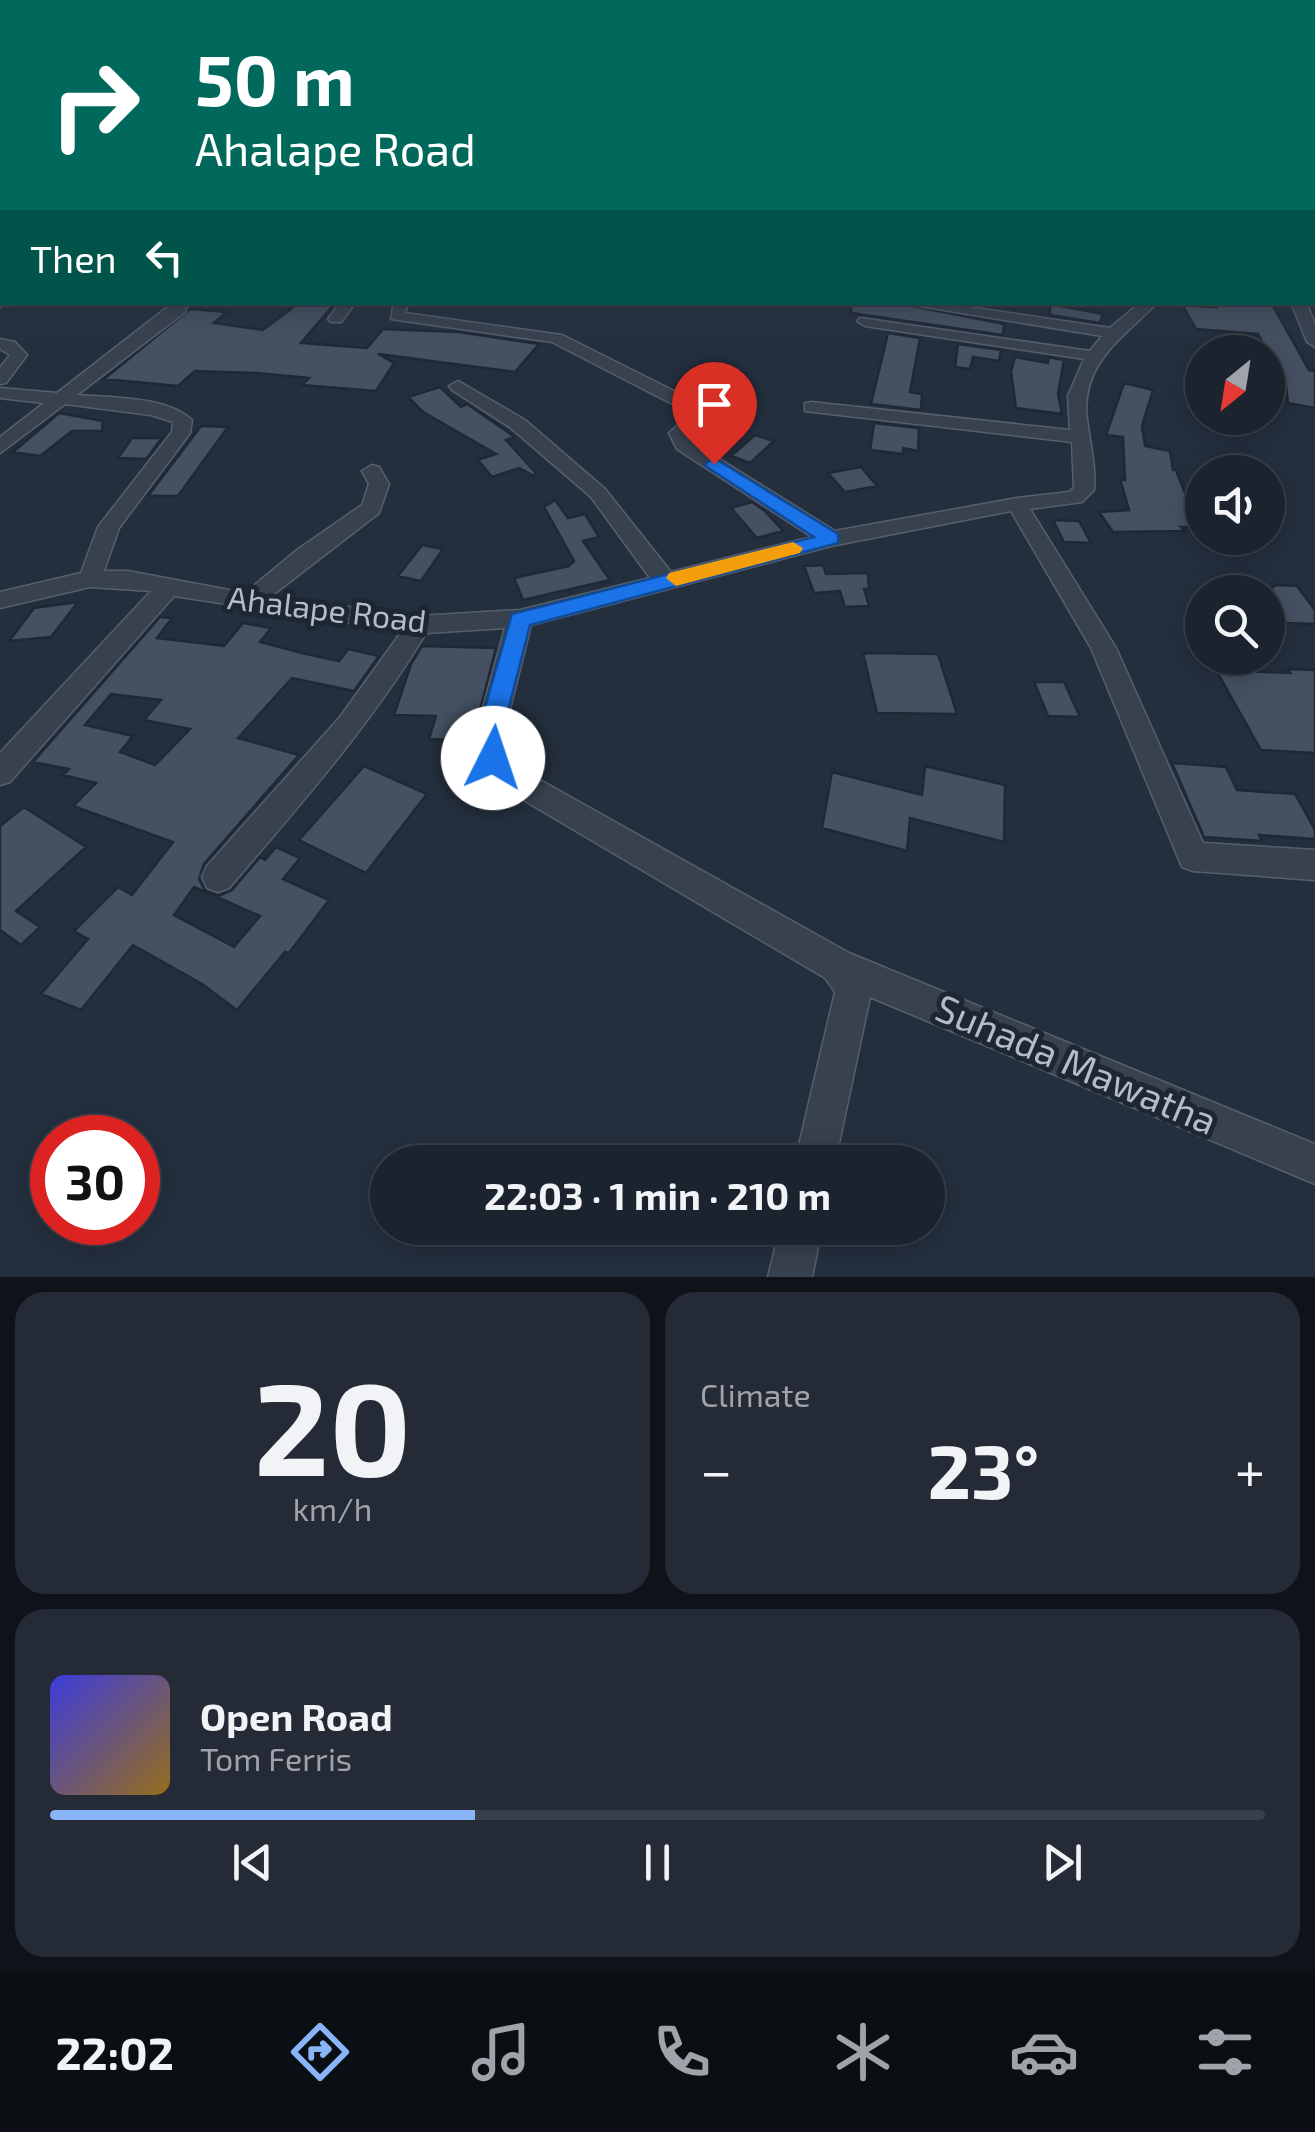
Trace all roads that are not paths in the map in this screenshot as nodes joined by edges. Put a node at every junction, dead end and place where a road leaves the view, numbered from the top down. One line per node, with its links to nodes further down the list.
1 (181, 305): 16 (street)
2 (346, 305): 7 (street)
3 (401, 305): 22 (street)
4 (922, 305): 9 (street)
5 (1147, 305): 9 (street, Ahalape Road)
6 (1299, 305): 10 (street)
7 (336, 319)
8 (864, 322): 12 (street)
9 (1112, 333): 12 (street, Ahalape Road)
10 (1315, 342)
11 (0, 344): 13 (street)
12 (1094, 356): 18 (street, Ahalape Road)
13 (0, 378)
14 (458, 386): 24 (street)
15 (0, 394): 16 (street)
16 (54, 400): 19 (street); 23 (street)
17 (810, 407): 18 (street)
18 (1081, 436): 21 (street, Ahalape Road)
19 (0, 447)
20 (372, 471): 27 (street)
21 (1018, 504): 22 (street, Ahalape Road); 31 (street)
22 (831, 538): 24 (street, Ahalape Road)
23 (90, 579): 25 (street, Ahalape Road); 26 (street, Ahalape Road)
24 (666, 581): 28 (street, Ahalape Road)
25 (168, 588): 27 (street, Ahalape Road); 30 (street)
26 (0, 600)
27 (249, 602): 29 (street, Ahalape Road)
28 (520, 620): 29 (street, Ahalape Road); 33 (street, Suhada Mawatha)
29 (419, 624): 32 (street)
30 (0, 773)
31 (1315, 865)
32 (218, 878)
33 (837, 966): 34 (street); 35 (street, Suhada Mawatha)
34 (819, 1145)
35 (1315, 1164)
36 (797, 1245): 37 (street)
37 (790, 1277)

